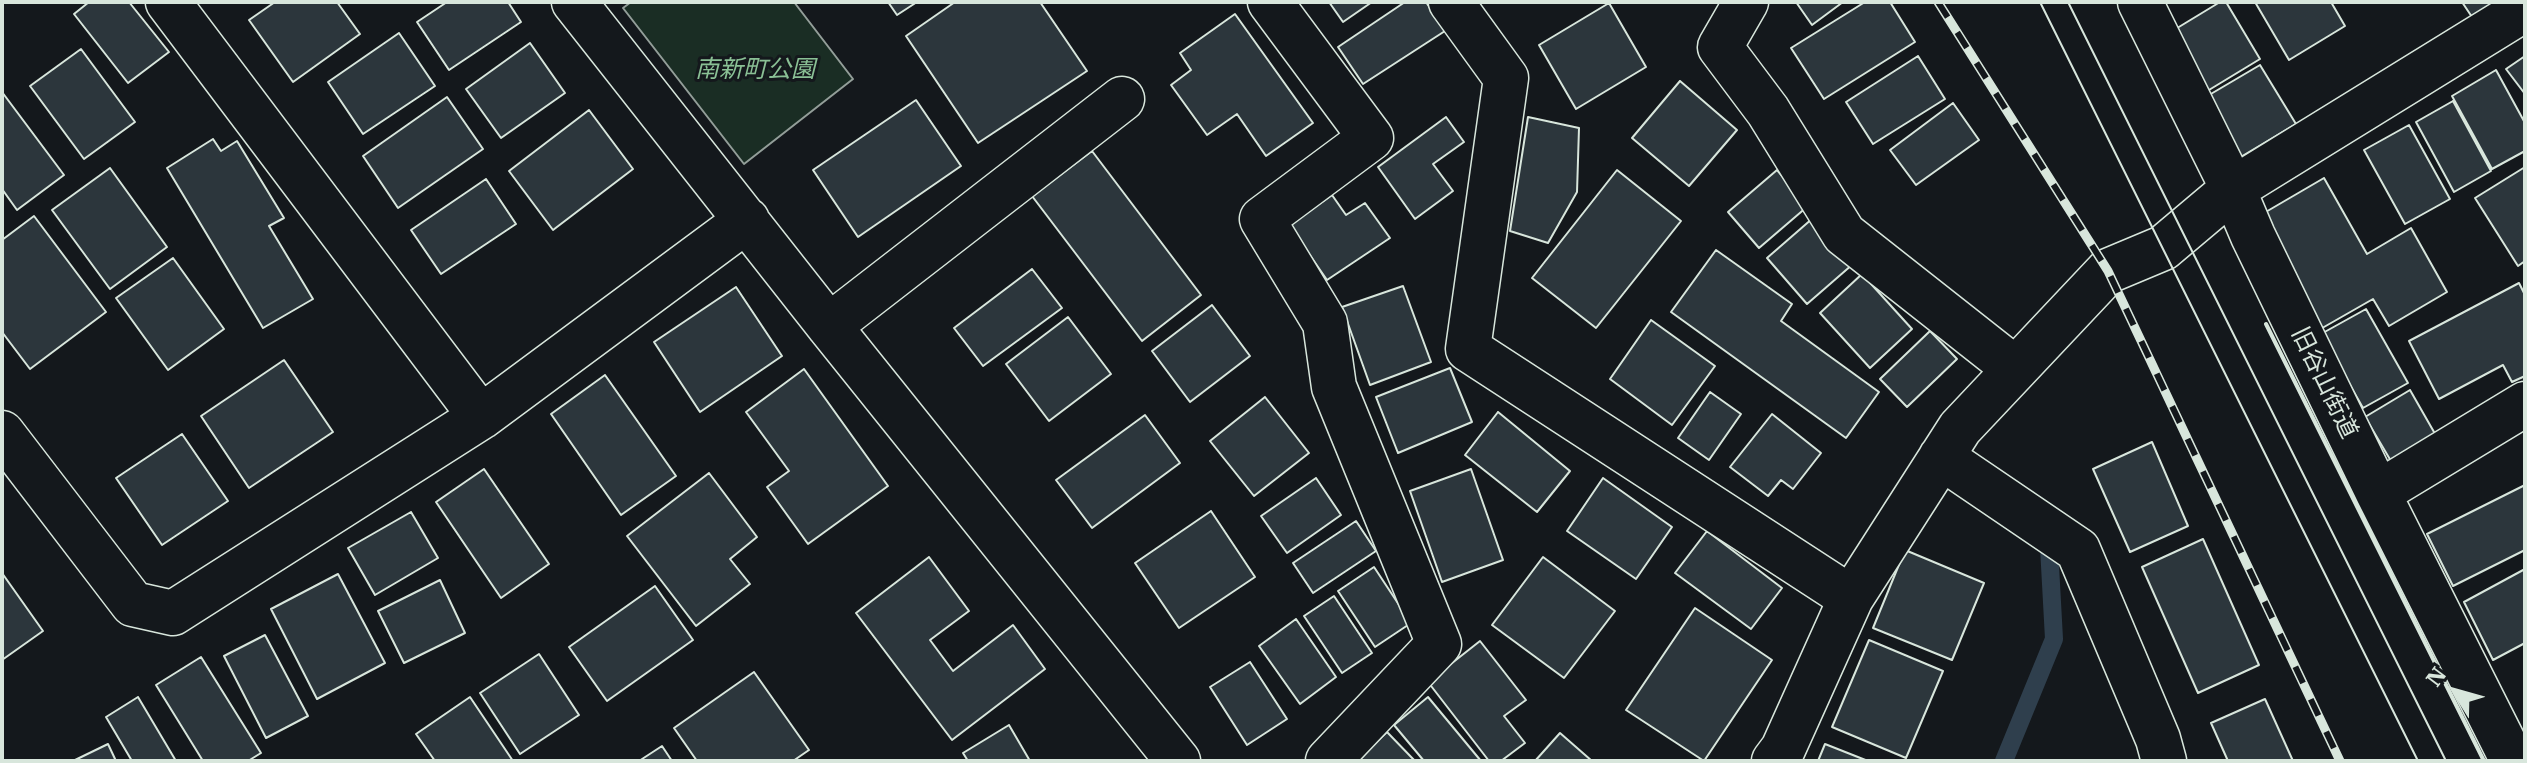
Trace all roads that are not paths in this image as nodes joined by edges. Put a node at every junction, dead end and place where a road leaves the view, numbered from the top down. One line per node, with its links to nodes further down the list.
1 (168, 2): 14 (street)
2 (574, 2): 10 (street)
3 (1270, 2): 20 (street)
4 (1451, 2): 18 (street)
5 (1746, 2): 12 (street)
6 (2140, 2): 9 (street, 旧谷山街道)
7 (2525, 9): 9 (street)
8 (1122, 99): 11 (street)
9 (2233, 189): 12 (street); 17 (street, 旧谷山街道)
10 (747, 220): 11 (street); 14 (street)
11 (829, 326): 19 (street)
12 (2014, 368): 16 (street)
13 (2525, 404): 17 (street)
14 (481, 417): 15 (street)
15 (2, 433)
16 (1941, 457): 18 (street); 22 (street)
17 (2378, 493): 23 (street, 旧谷山街道)
18 (1851, 598): 21 (street)
19 (1178, 761)
20 (1328, 761)
21 (1774, 761)
22 (2164, 761)
23 (2513, 761)

